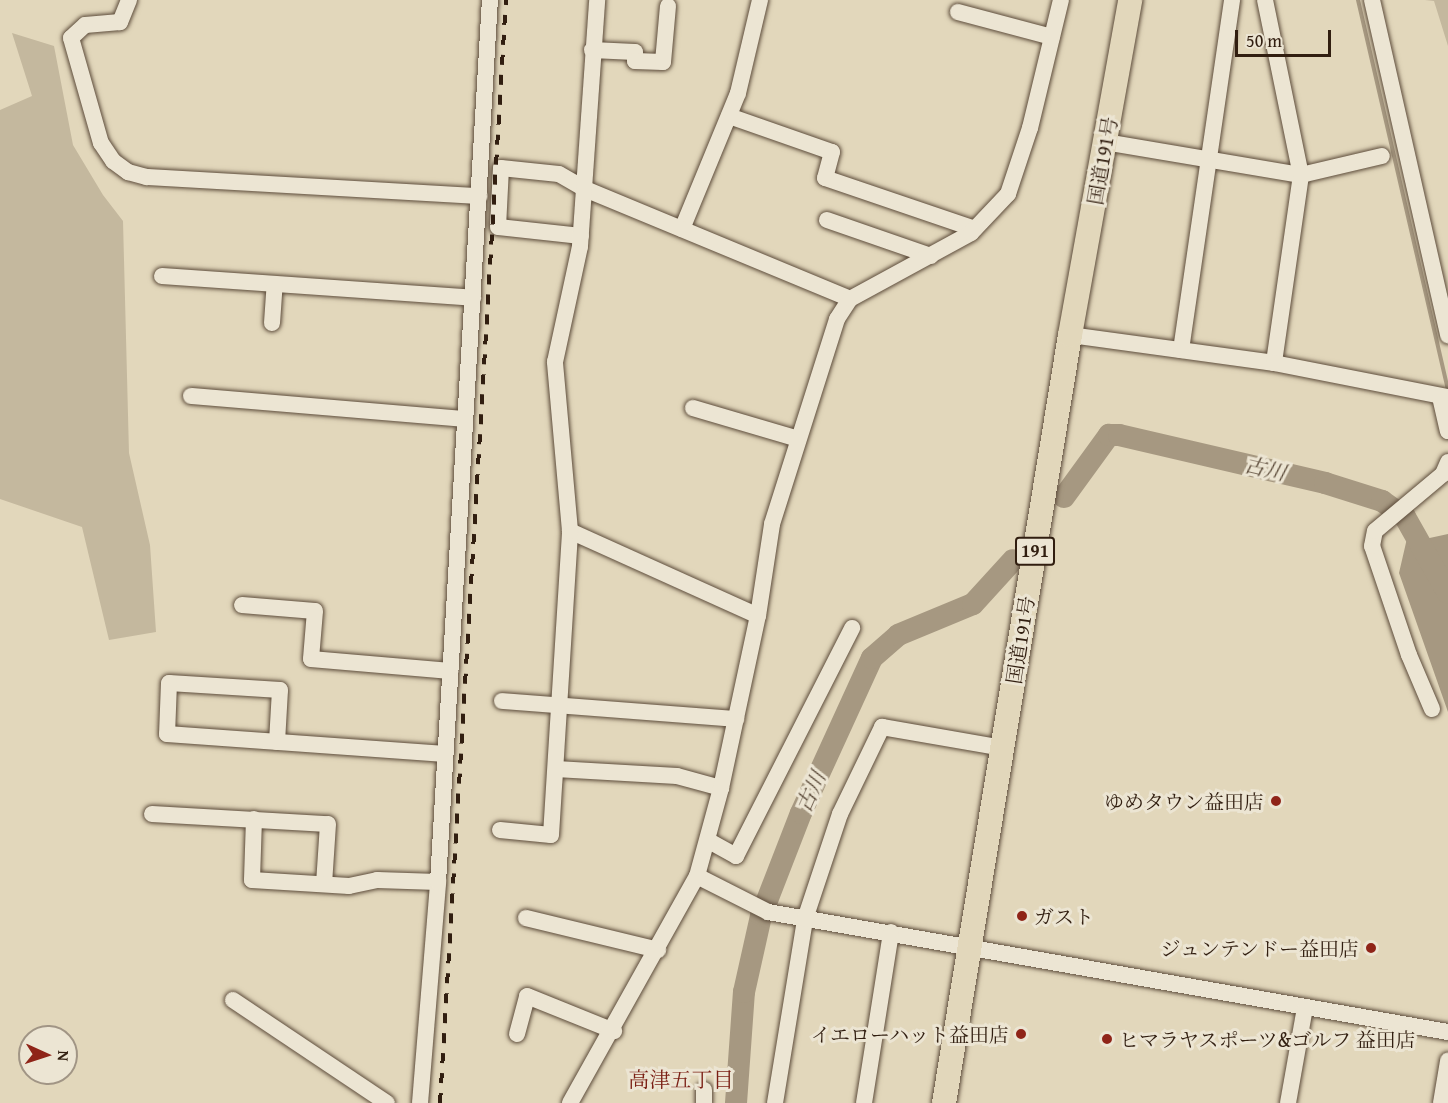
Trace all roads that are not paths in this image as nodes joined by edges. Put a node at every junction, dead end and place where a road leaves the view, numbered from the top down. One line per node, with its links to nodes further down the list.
1 (129, 0): 20 (street)
2 (490, 0): 20 (street)
3 (597, 0): 13 (street)
4 (760, 0): 14 (street)
5 (1061, 0): 12 (street)
6 (1130, 0): 15 (highway, 国道191号 / 191)
7 (1233, 0): 17 (street)
8 (1265, 0): 18 (street)
9 (1372, 0): 32 (street)
10 (668, 6): 13 (street)
11 (958, 12): 12 (street)
12 (1052, 37): 23 (street)
13 (592, 50): 19 (street)
14 (729, 116): 22 (street); 23 (street)
15 (1105, 142): 17 (street); 31 (highway, 国道191号 / 191)
16 (1382, 156): 18 (street)
17 (1208, 159): 18 (street); 33 (street)
18 (1301, 175): 34 (street)
19 (585, 189): 22 (street); 24 (street); 24 (street)
20 (479, 196): 28 (street)
21 (827, 220): 25 (street)
22 (682, 229): 29 (street)
23 (975, 229): 25 (street)
24 (581, 236): 42 (street)
25 (932, 256): 29 (street)
26 (162, 276): 27 (street)
27 (275, 284): 28 (street); 30 (street)
28 (473, 298): 38 (street)
29 (850, 299): 40 (street)
30 (272, 323)
31 (1070, 335): 33 (street); 52 (highway, 国道191号 / 191)
32 (1448, 335)
33 (1181, 350): 34 (street)
34 (1274, 363): 36 (street)
35 (191, 396): 38 (street)
36 (1444, 397): 39 (street)
37 (693, 408): 40 (street)
38 (464, 419): 46 (street)
39 (1448, 431)
40 (798, 439): 44 (street)
41 (1448, 462): 49 (street)
42 (570, 531): 44 (street); 48 (street)
43 (242, 606): 46 (street)
44 (758, 616): 50 (street)
45 (852, 628): 59 (street)
46 (450, 671): 53 (street)
47 (502, 701): 48 (street)
48 (559, 705): 50 (street); 54 (street)
49 (1432, 709)
50 (736, 719): 55 (street)
51 (277, 742): 51 (street); 53 (street)
52 (1002, 748): 64 (street); 66 (highway, 国道191号 / 191)
53 (445, 754): 61 (street)
54 (556, 769): 55 (street); 58 (street)
55 (722, 788): 59 (street)
56 (152, 814): 57 (street)
57 (254, 819): 62 (street); 62 (street)
58 (500, 830)
59 (709, 841): 60 (street)
60 (697, 876): 64 (street); 67 (street)
61 (438, 882): 62 (street); 75 (street)
62 (324, 884)
63 (526, 918): 67 (street)
64 (805, 919): 65 (street); 77 (street)
65 (891, 932): 66 (street); 78 (street)
66 (970, 949): 69 (street); 79 (highway, 国道191号 / 191)
67 (658, 950): 70 (street)
68 (233, 1000): 74 (street)
69 (1305, 1008): 71 (street); 80 (street)
70 (614, 1031): 72 (street); 76 (street)
71 (1448, 1032)
72 (517, 1034)
73 (1448, 1061): 81 (street)
74 (387, 1103)
75 (420, 1103)
76 (570, 1103)
77 (775, 1103)
78 (864, 1103)
79 (944, 1103)
80 (1288, 1103)
81 (1441, 1103)

